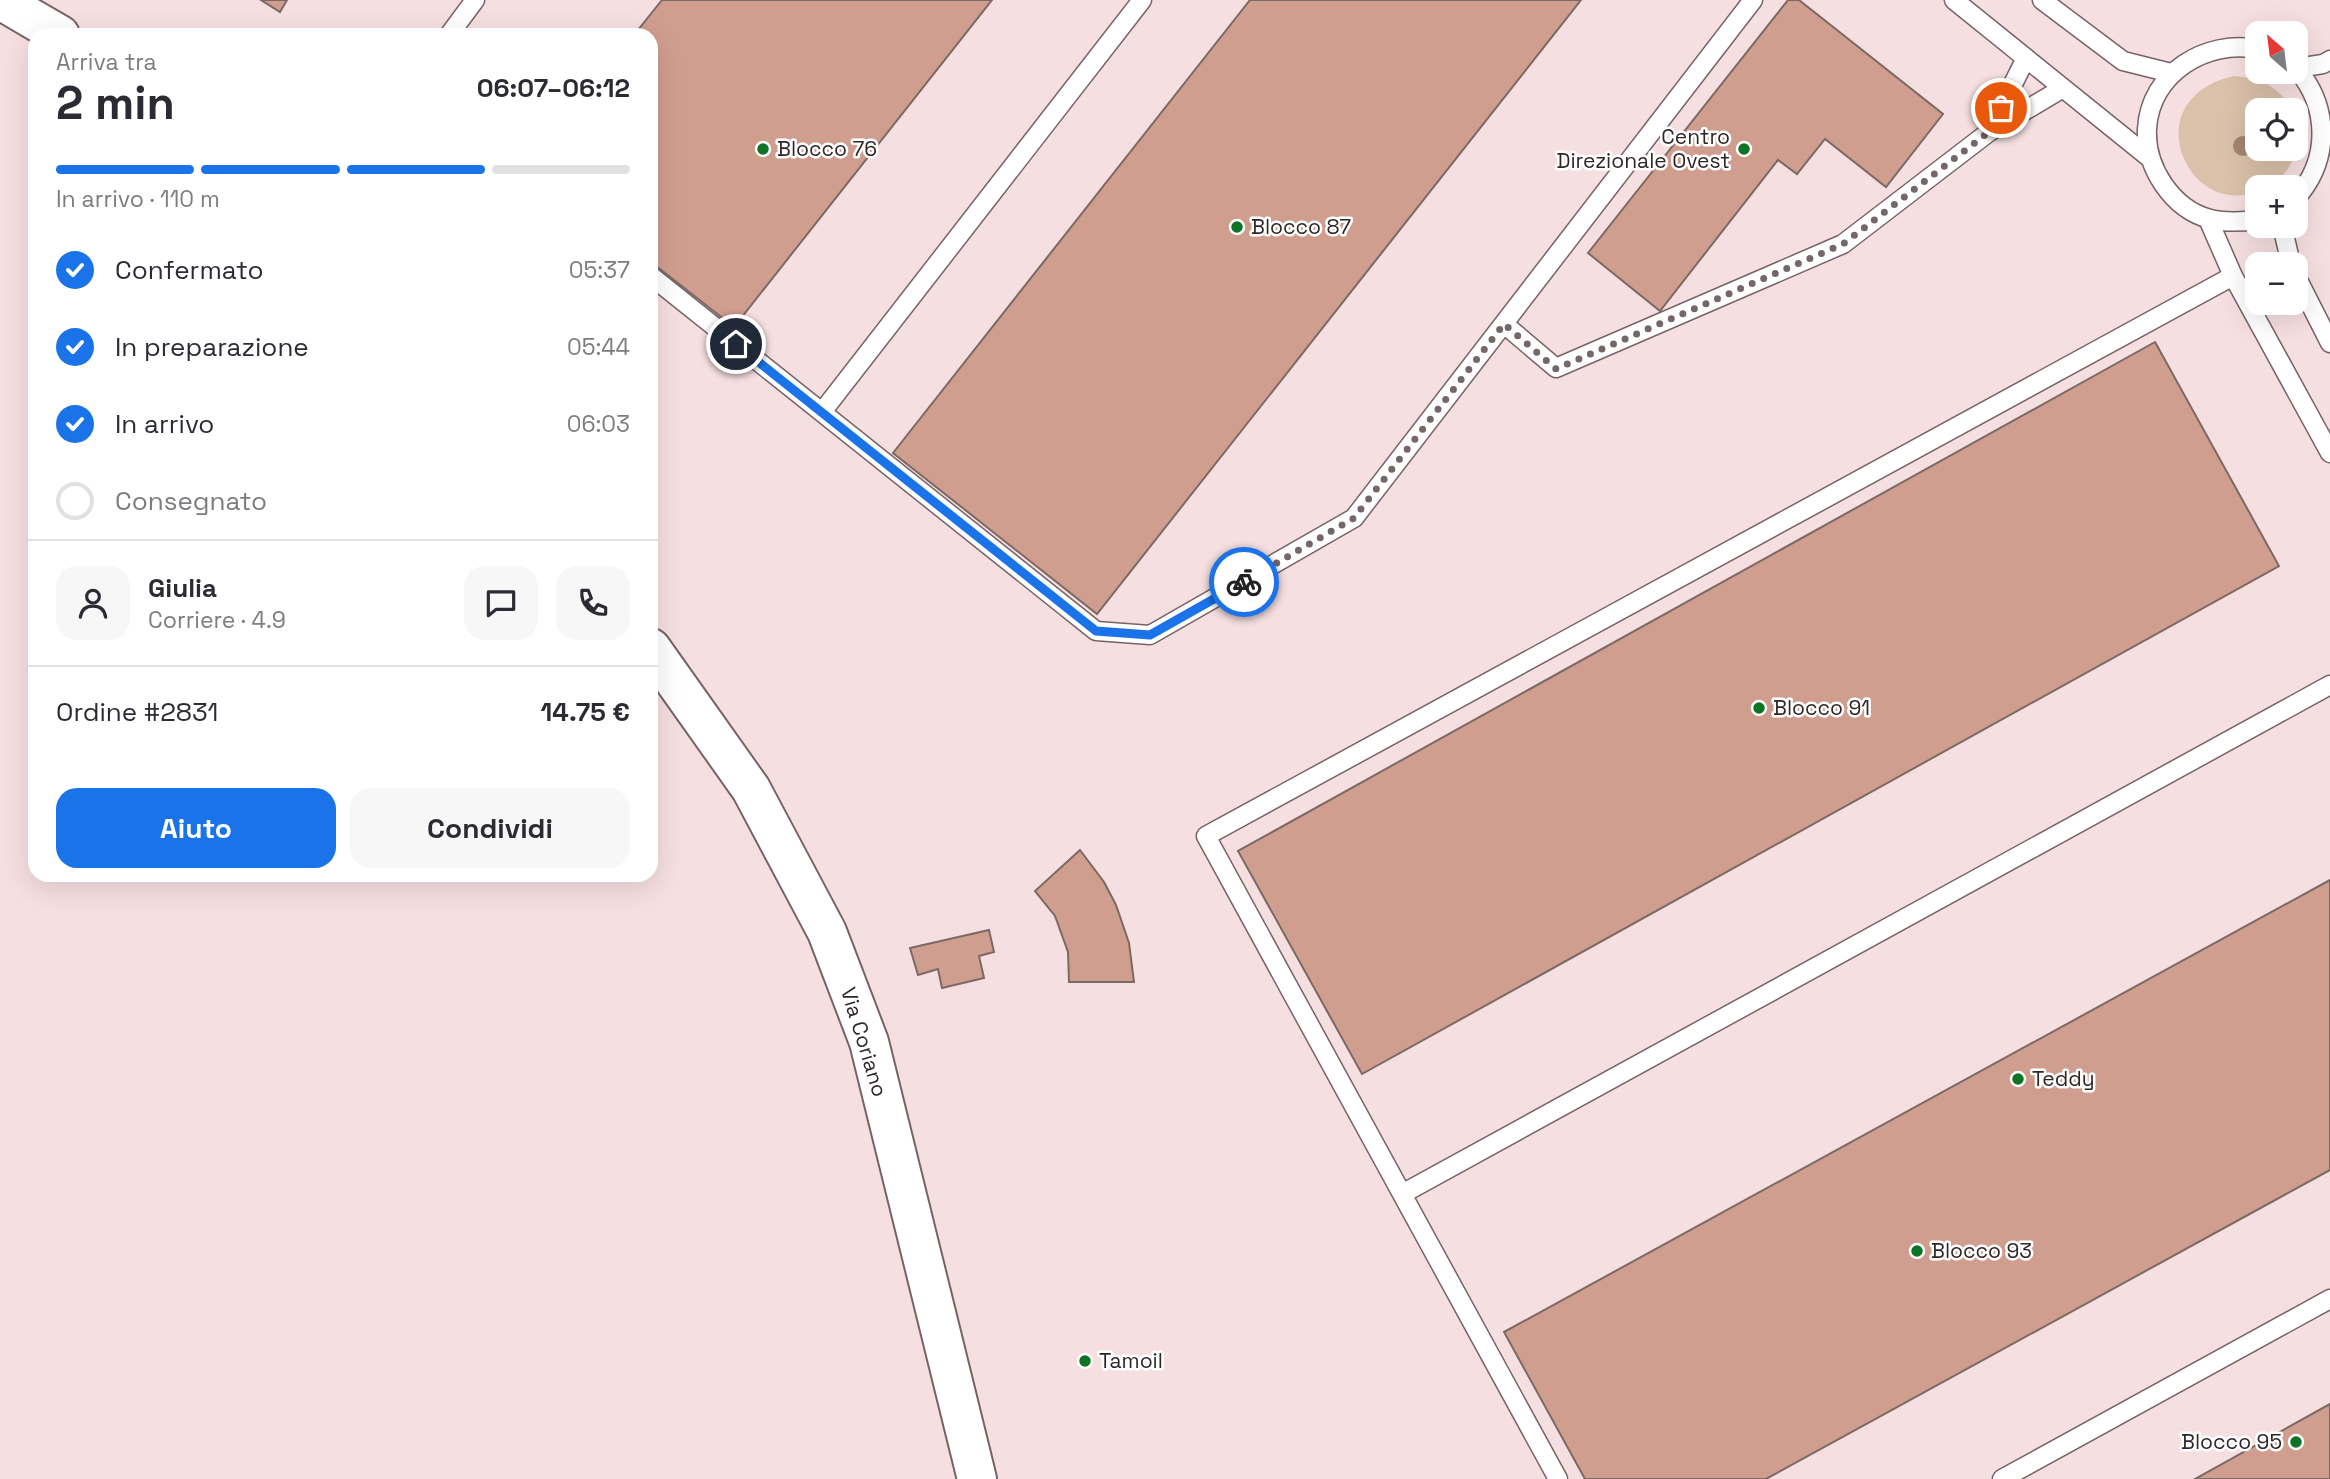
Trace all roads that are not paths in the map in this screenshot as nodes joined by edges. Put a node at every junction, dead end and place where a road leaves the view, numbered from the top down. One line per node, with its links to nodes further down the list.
1 (0, 0): 7 (main road)
2 (475, 0): 8 (lane)
3 (1142, 0): 27 (lane)
4 (1754, 0): 25 (lane)
5 (1954, 0): 10 (lane)
6 (2042, 0): 13 (lane)
7 (48, 28)
8 (454, 28)
9 (2245, 47): 13 (lane)
10 (2026, 58): 15 (lane); 16 (lane)
11 (2330, 60): 12 (lane)
12 (2308, 66)
13 (2171, 74): 18 (lane)
14 (2308, 84): 17 (lane)
15 (2063, 88): 16 (lane); 18 (lane)
16 (1989, 132): 25 (lane)
17 (2327, 132): 19 (lane)
18 (2151, 159): 20 (lane)
19 (2308, 186)
20 (2208, 219): 21 (lane); 22 (lane)
21 (2245, 222)
22 (2234, 276): 28 (lane); 31 (lane)
23 (658, 282): 27 (lane)
24 (2308, 300): 26 (lane)
25 (1504, 324): 27 (lane)
26 (2330, 343)
27 (822, 412)
28 (2330, 453)
29 (658, 658): 33 (main road, Via Coriano)
30 (2330, 685): 31 (lane)
31 (1402, 1194): 34 (lane)
32 (2330, 1299): 35 (lane)
33 (977, 1479)
34 (1558, 1479)
35 (2002, 1479)

